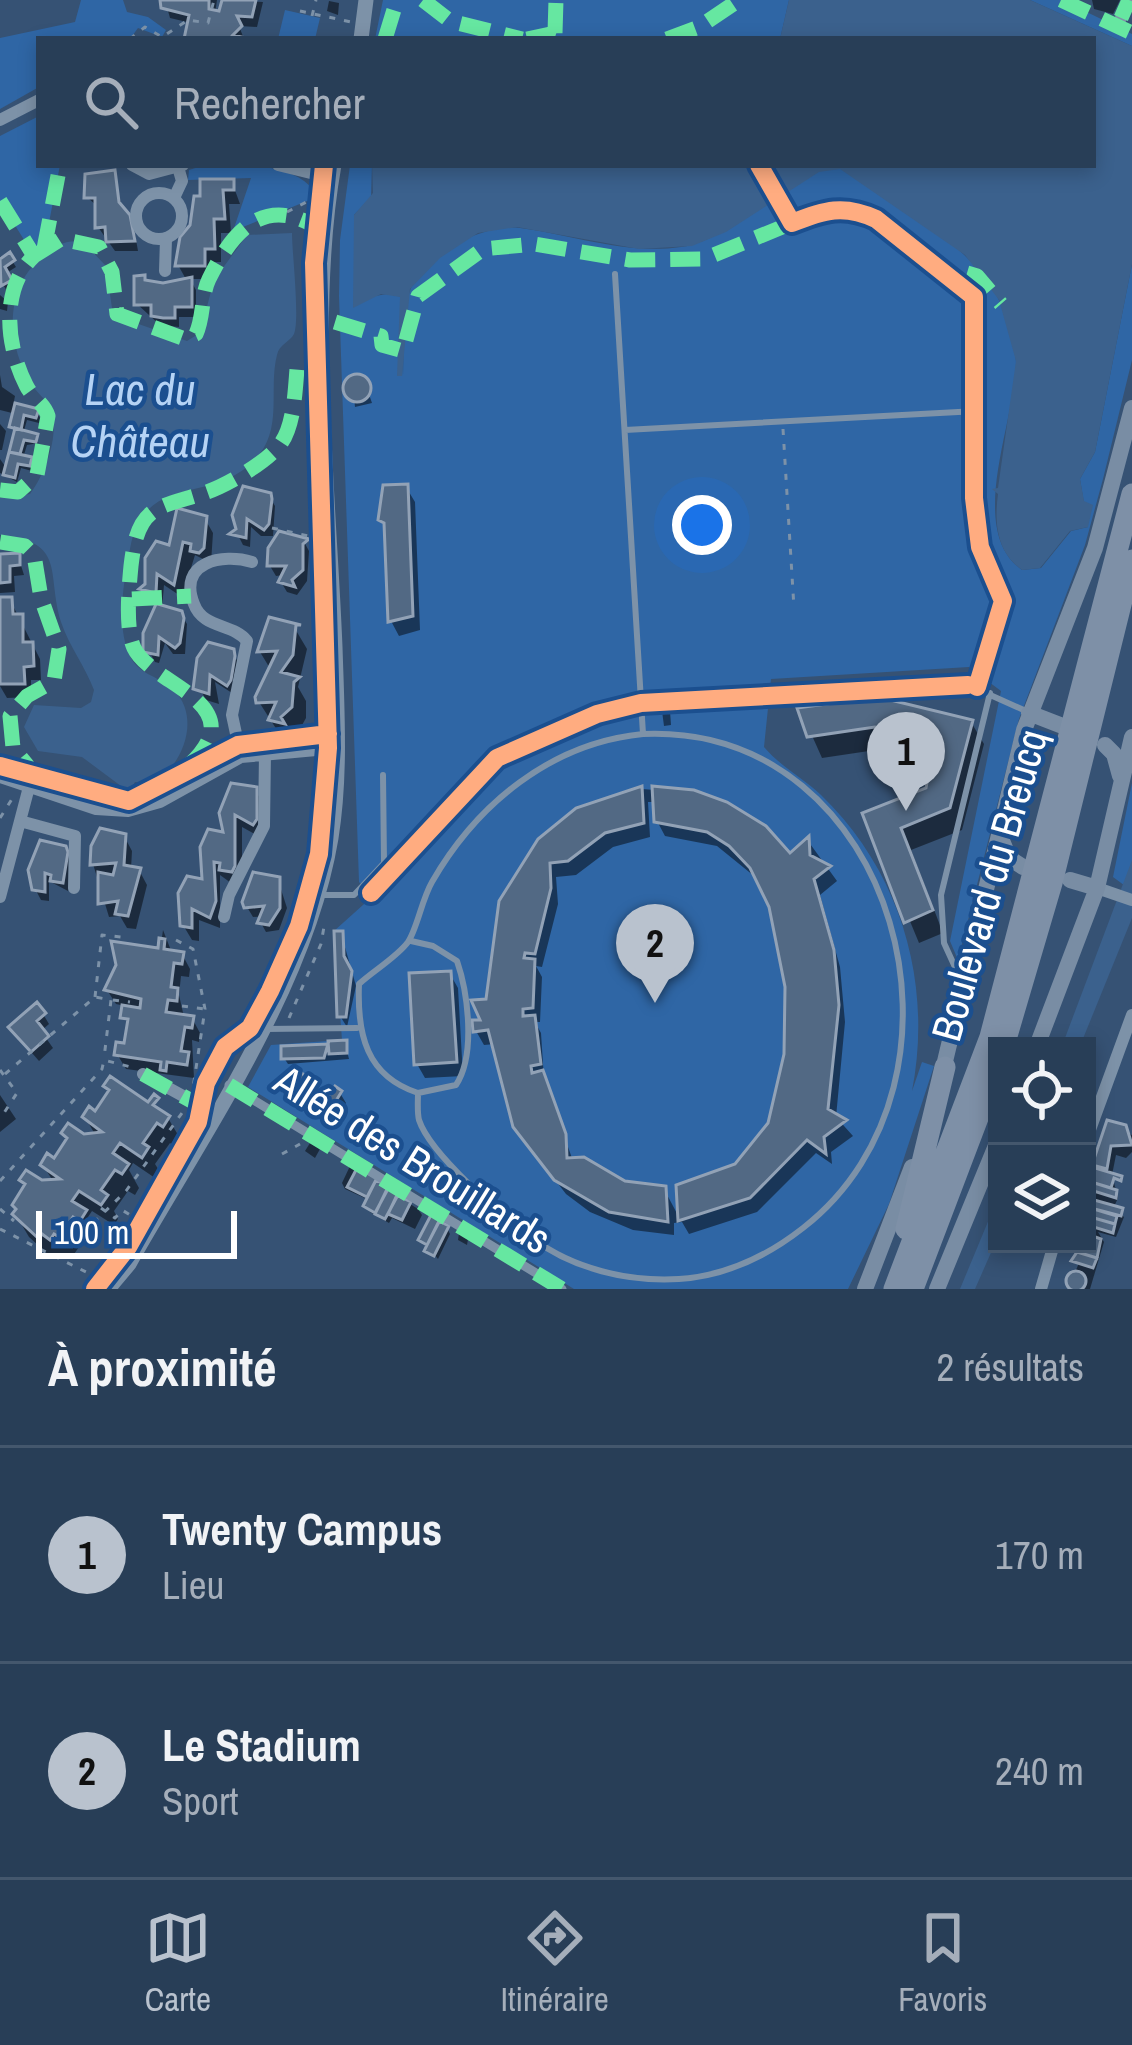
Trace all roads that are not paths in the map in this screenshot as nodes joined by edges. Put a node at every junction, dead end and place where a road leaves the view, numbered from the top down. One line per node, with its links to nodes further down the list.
1 (366, 0): 4 (street)
2 (1129, 0): 3 (street)
3 (1121, 19)
4 (356, 34)
5 (36, 102): 6 (street)
6 (0, 120)
7 (138, 168): 8 (street)
8 (172, 168)
9 (180, 168): 12 (street)
10 (297, 168): 11 (street)
11 (329, 173): 29 (street)
12 (174, 198): 13 (street); 13 (street)
13 (166, 239): 14 (street)
14 (166, 271)
15 (615, 274): 18 (lane)
16 (1132, 408): 24 (main road, Boulevard du Breucq)
17 (976, 411): 18 (lane)
18 (625, 430): 26 (lane)
19 (1132, 494): 68 (highway, Boulevard du Breucq)
20 (1132, 560): 51 (highway, Boulevard du Breucq)
21 (252, 562): 31 (street)
22 (968, 685): 23 (lane)
23 (990, 693): 24 (lane); 47 (lane)
24 (1029, 712): 25 (main road); 37 (main road, Boulevard du Breucq)
25 (1060, 725)
26 (643, 734): 46 (lane); 62 (lane)
27 (1132, 737): 34 (main road)
28 (1105, 745): 34 (main road)
29 (338, 748): 30 (street); 42 (street)
30 (265, 753): 31 (street); 45 (street)
31 (241, 757): 35 (street)
32 (382, 775): 42 (lane)
33 (0, 777): 35 (street)
34 (1121, 782): 41 (main road)
35 (23, 789): 36 (street)
36 (20, 820): 40 (street); 43 (street)
37 (999, 832): 38 (main road); 47 (main road, Boulevard du Breucq)
38 (1023, 867)
39 (1070, 880): 41 (main road)
40 (74, 888)
41 (1096, 888): 44 (street); 52 (main road)
42 (318, 894): 49 (street)
43 (0, 897)
44 (1126, 899)
45 (224, 917)
46 (409, 941): 50 (lane); 57 (lane)
47 (964, 986): 53 (main road, Boulevard du Breucq)
48 (1132, 1015): 59 (street)
49 (261, 1028): 50 (lane); 55 (street)
50 (357, 1028): 57 (lane)
51 (1007, 1037)
52 (1040, 1037)
53 (945, 1067): 67 (main road, Boulevard du Breucq); 68 (highway)
54 (143, 1074): 58 (street)
55 (213, 1076): 58 (street); 64 (street, Allée des Brouillards)
56 (988, 1092): 69 (highway, Boulevard du Breucq)
57 (418, 1093): 62 (lane)
58 (202, 1106): 63 (street)
59 (1096, 1113)
60 (997, 1145): 70 (main road)
61 (1051, 1253): 71 (street)
62 (673, 1279): 65 (lane); 66 (lane)
63 (101, 1286)
64 (562, 1289)
65 (674, 1289)
66 (688, 1289)
67 (865, 1289)
68 (890, 1289)
69 (914, 1289)
70 (937, 1289)
71 (1041, 1289)

